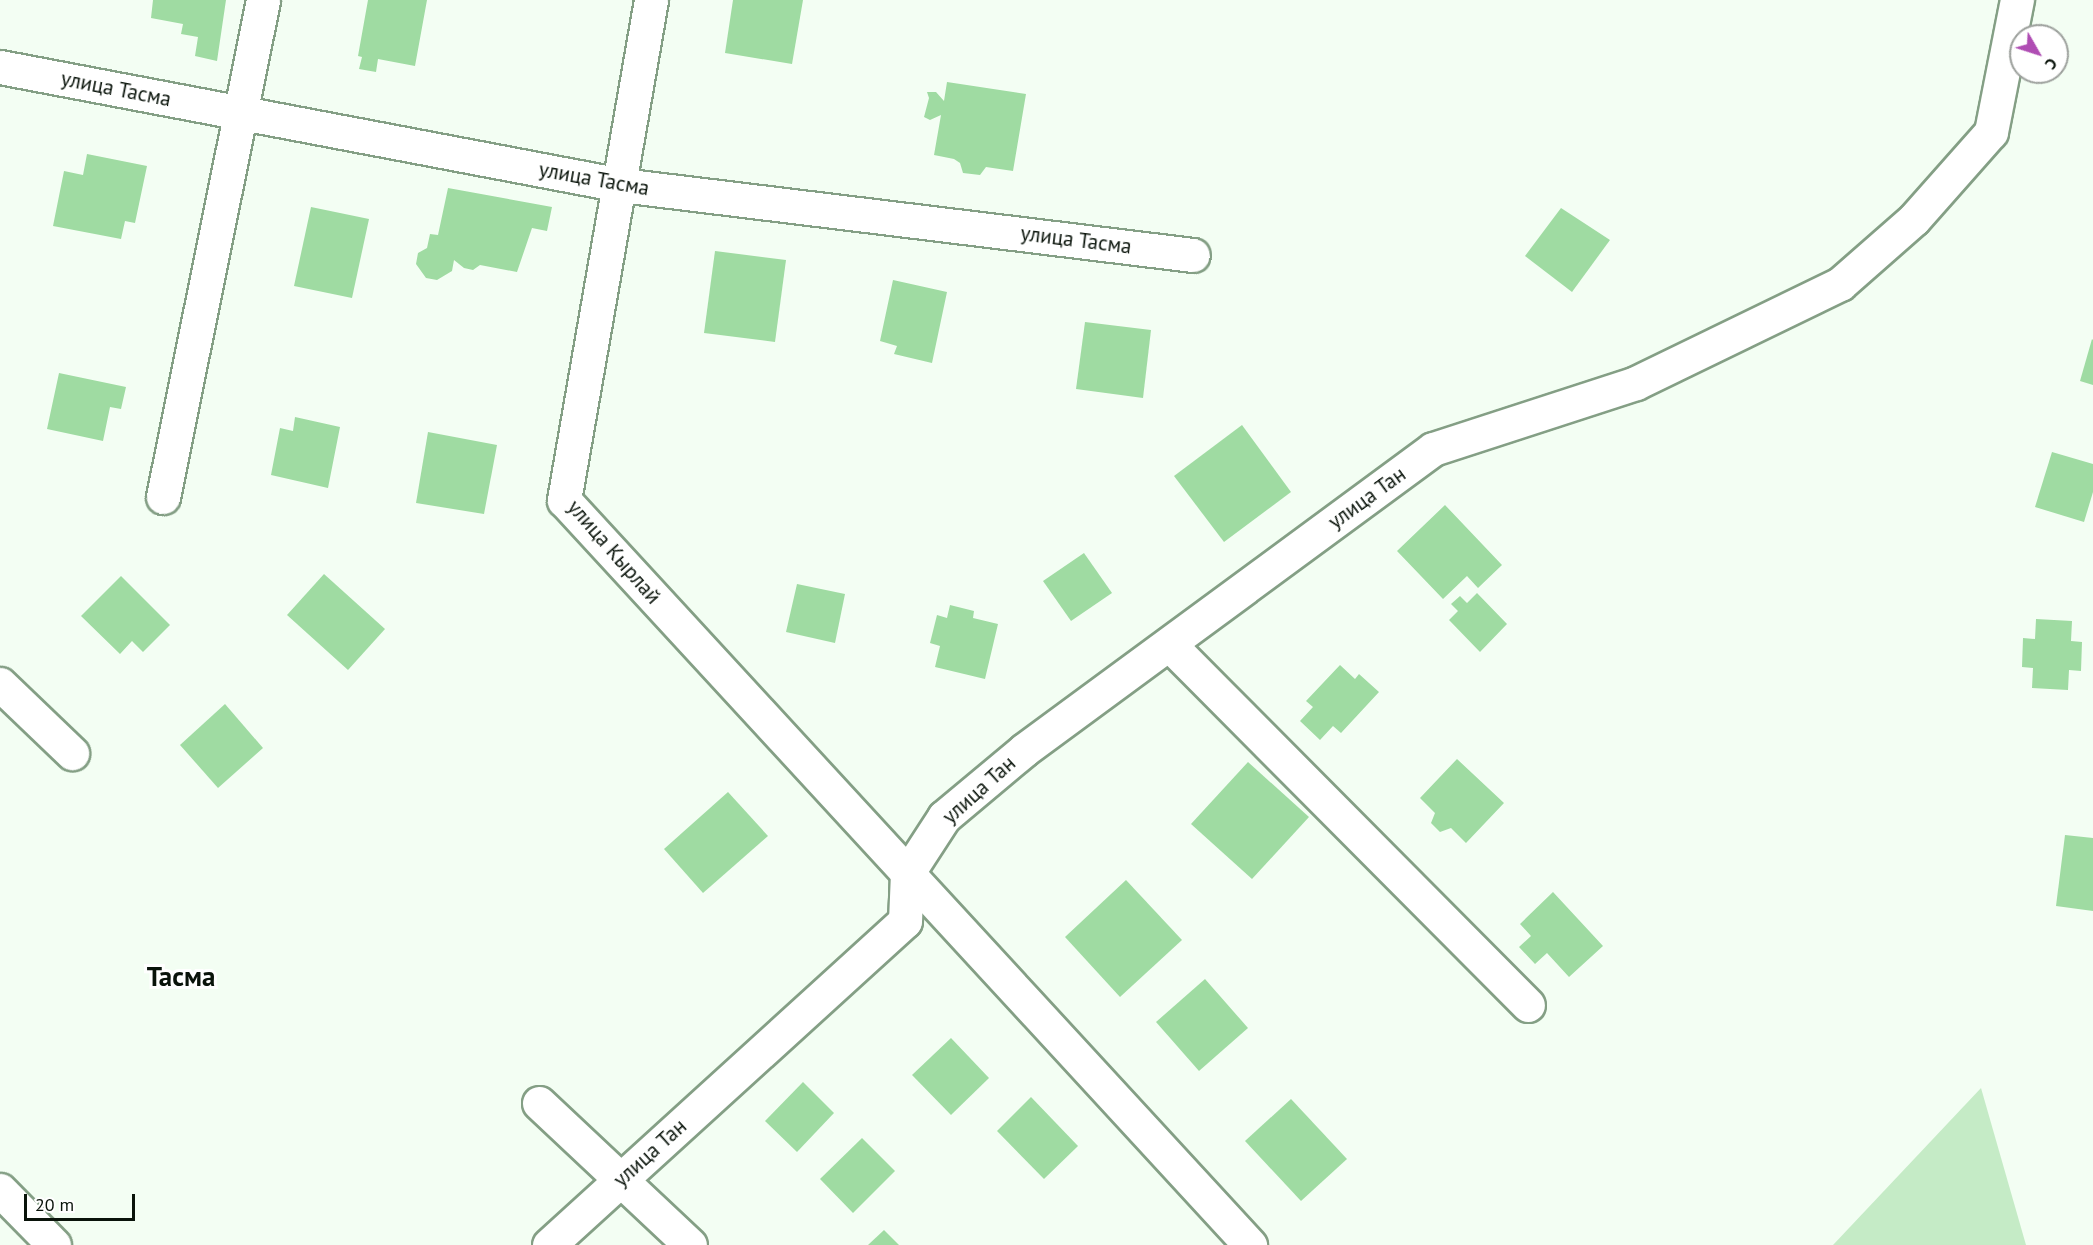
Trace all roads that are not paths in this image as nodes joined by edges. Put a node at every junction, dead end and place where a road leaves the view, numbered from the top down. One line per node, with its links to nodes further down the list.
1 (263, 0): 5 (street)
2 (651, 0): 6 (street, улица Кырлай)
3 (2017, 0): 9 (street, улица Тан)
4 (0, 67): 5 (street, улица Тасма)
5 (241, 113): 6 (street, улица Тасма); 8 (street)
6 (621, 185): 7 (street, улица Тасма); 12 (street, улица Кырлай)
7 (1193, 255)
8 (163, 497)
9 (1168, 644): 12 (street, улица Тан); 13 (street)
10 (0, 684): 11 (street)
11 (72, 753)
12 (907, 874): 15 (street, улица Тан); 20 (street)
13 (1528, 1005)
14 (539, 1103): 15 (street)
15 (621, 1179): 18 (street, улица Тан); 19 (street)
16 (0, 1190): 17 (street)
17 (54, 1245)
18 (549, 1245)
19 (690, 1245)
20 (1250, 1245)

